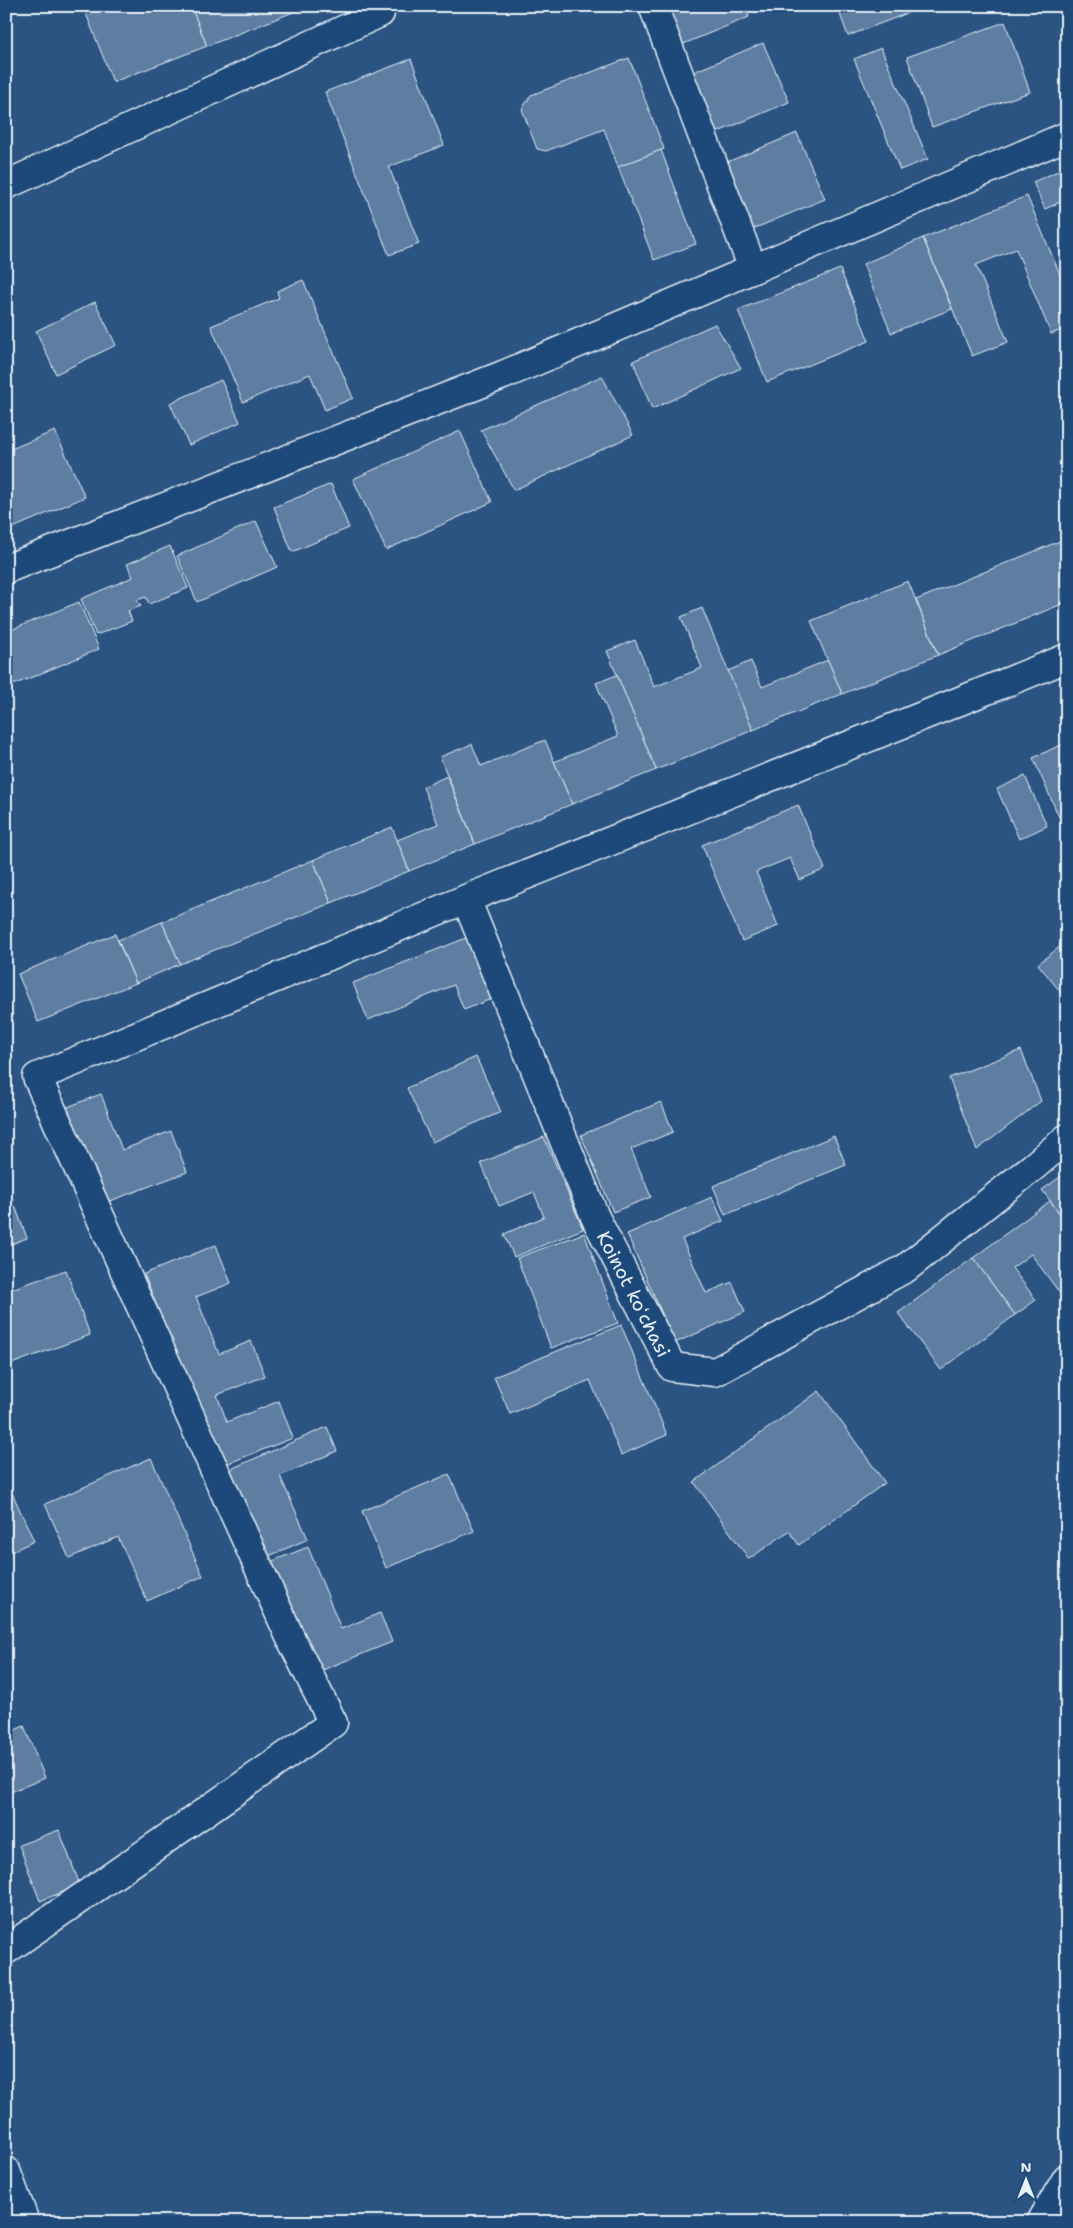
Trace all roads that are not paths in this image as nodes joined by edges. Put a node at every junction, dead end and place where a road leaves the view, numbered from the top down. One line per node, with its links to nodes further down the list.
1 (652, 6): 5 (street)
2 (380, 13): 4 (street)
3 (1067, 136): 5 (street)
4 (6, 184)
5 (753, 269): 6 (street)
6 (6, 569)
7 (1067, 658): 8 (street)
8 (466, 899): 9 (street, Koinot koʻchasi); 10 (street)
9 (1067, 1138)
10 (6, 1950)
11 (6, 2171): 13 (street)
12 (1067, 2178): 14 (street)
13 (25, 2222)
14 (1041, 2222)

